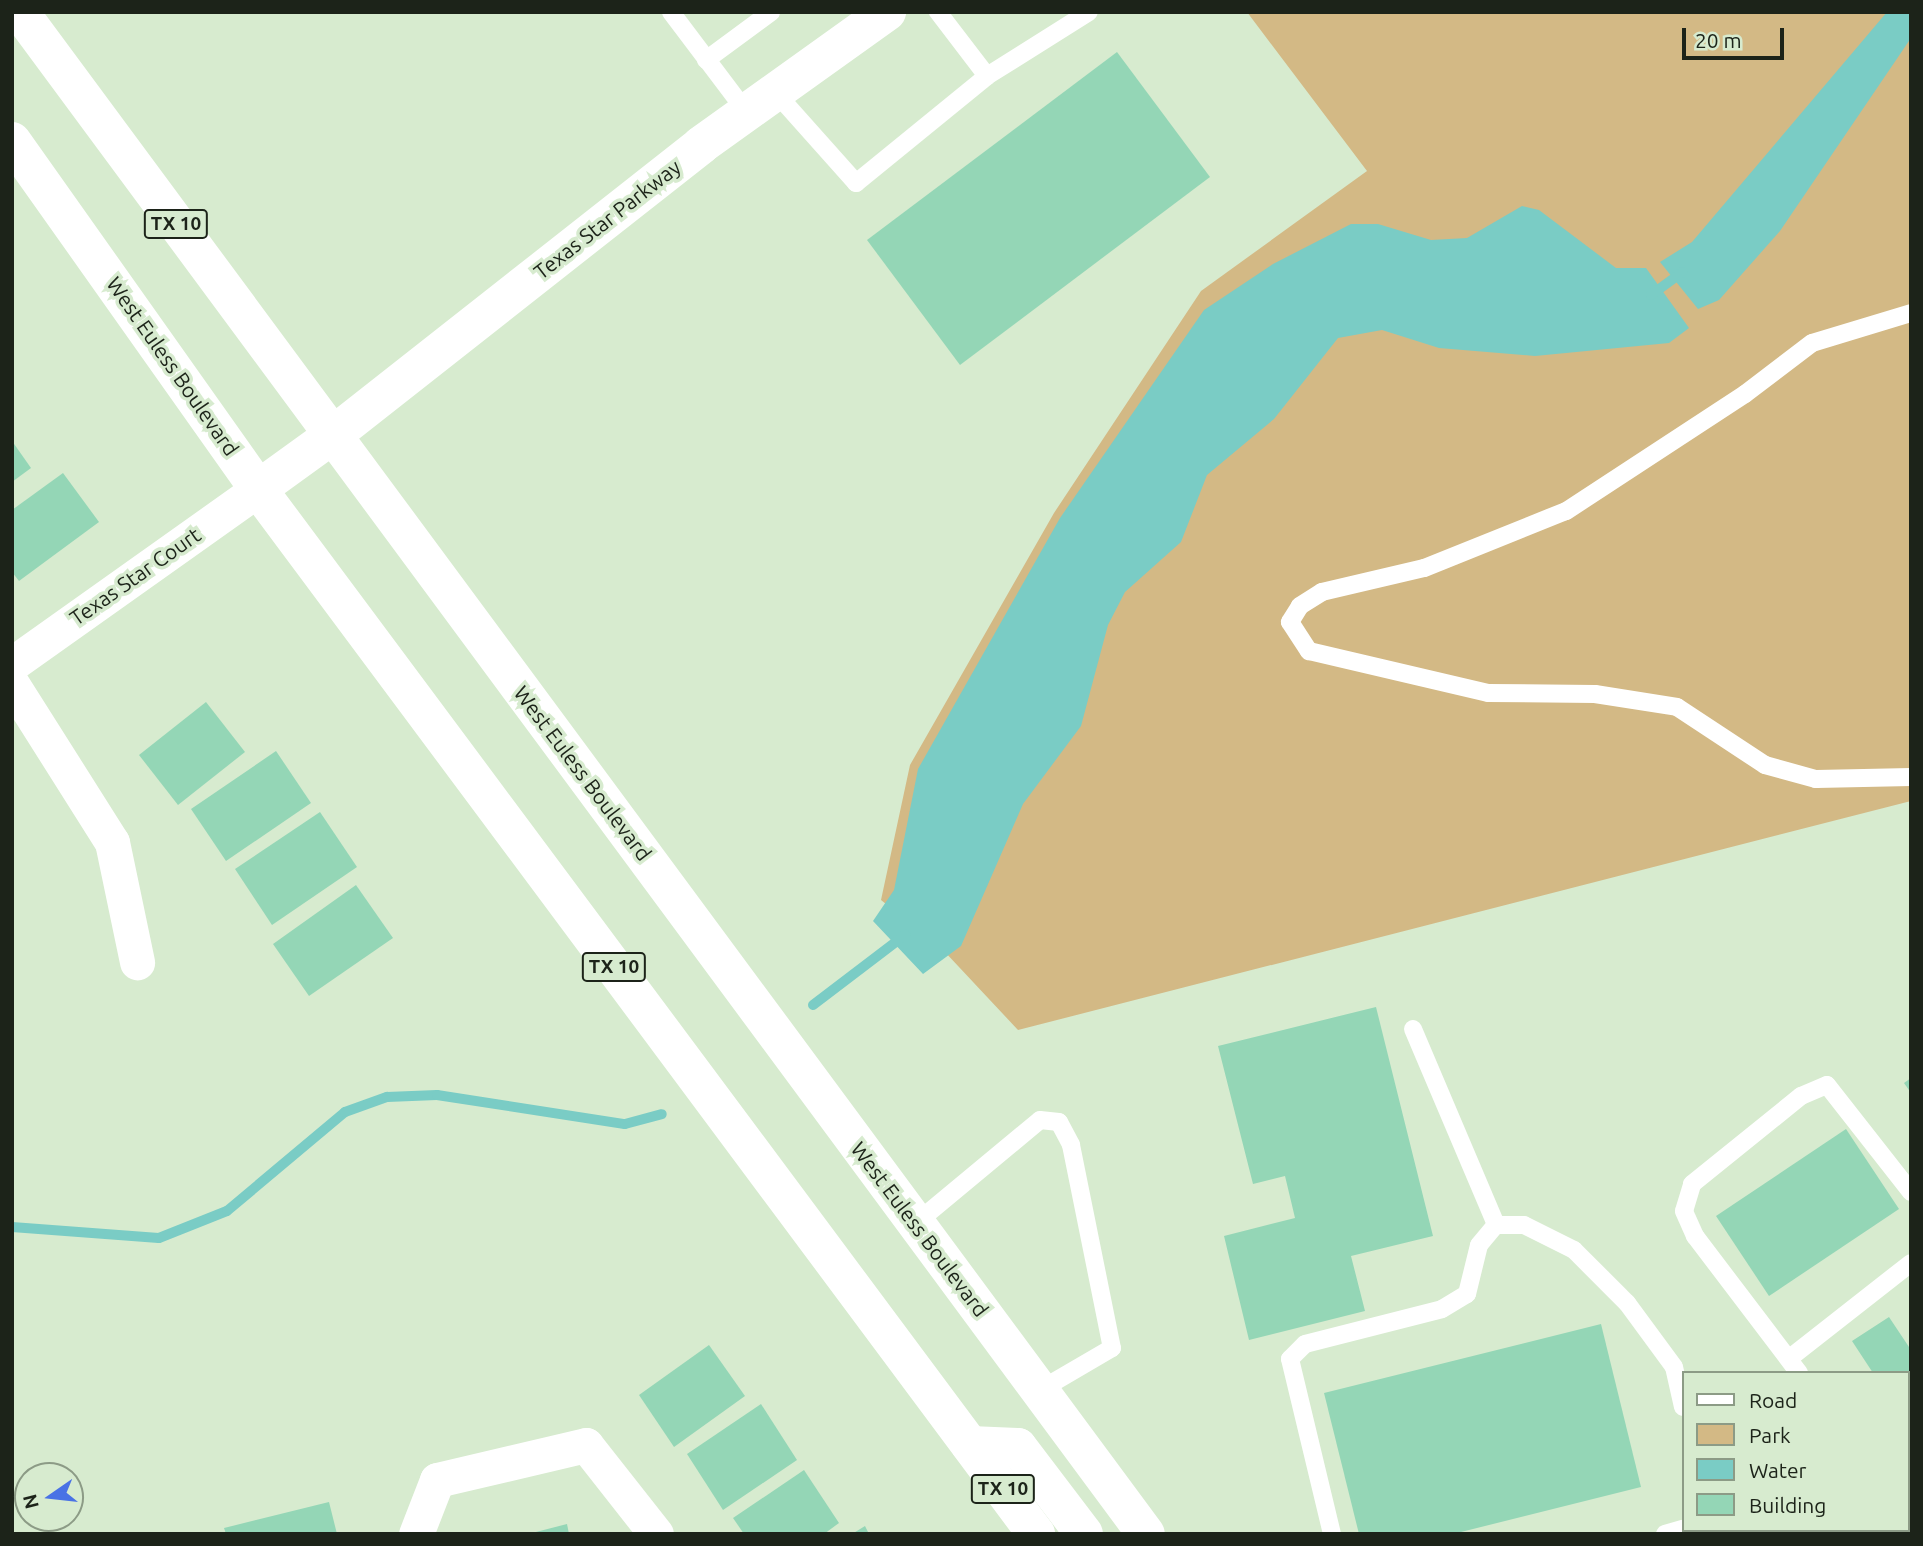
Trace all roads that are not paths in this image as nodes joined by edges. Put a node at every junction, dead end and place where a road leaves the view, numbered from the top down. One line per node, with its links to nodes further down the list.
1 (20, 12): 12 (main road, West Euless Boulevard / TX 10)
2 (671, 12): 7 (lane)
3 (771, 12): 7 (lane)
4 (887, 12): 9 (main road, Texas Star Parkway)
5 (938, 12): 8 (lane)
6 (1089, 12): 8 (lane)
7 (706, 60): 9 (lane)
8 (987, 76): 9 (lane)
9 (761, 103): 12 (main road, Texas Star Parkway)
10 (12, 141): 13 (main road, West Euless Boulevard / TX 10)
11 (1911, 313): 16 (lane)
12 (333, 435): 13 (main road, Texas Star Parkway); 20 (main road, West Euless Boulevard / TX 10)
13 (258, 489): 14 (street, Texas Star Court); 26 (main road, West Euless Boulevard / TX 10)
14 (12, 664)
15 (12, 684): 17 (street)
16 (1911, 777)
17 (137, 962)
18 (1413, 1029): 21 (lane)
19 (1911, 1192): 23 (lane)
20 (916, 1223): 24 (main road, West Euless Boulevard / TX 10); 24 (lane)
21 (1496, 1225): 25 (lane); 33 (lane)
22 (1911, 1263): 23 (lane)
23 (1795, 1365)
24 (1040, 1390): 32 (main road, West Euless Boulevard / TX 10)
25 (1682, 1403)
26 (970, 1445): 30 (main road, West Euless Boulevard / TX 10); 31 (main road)
27 (1682, 1529): 34 (lane)
28 (416, 1534): 29 (street)
29 (656, 1534)
30 (1036, 1534)
31 (1084, 1534)
32 (1146, 1534)
33 (1332, 1534)
34 (1665, 1534)

